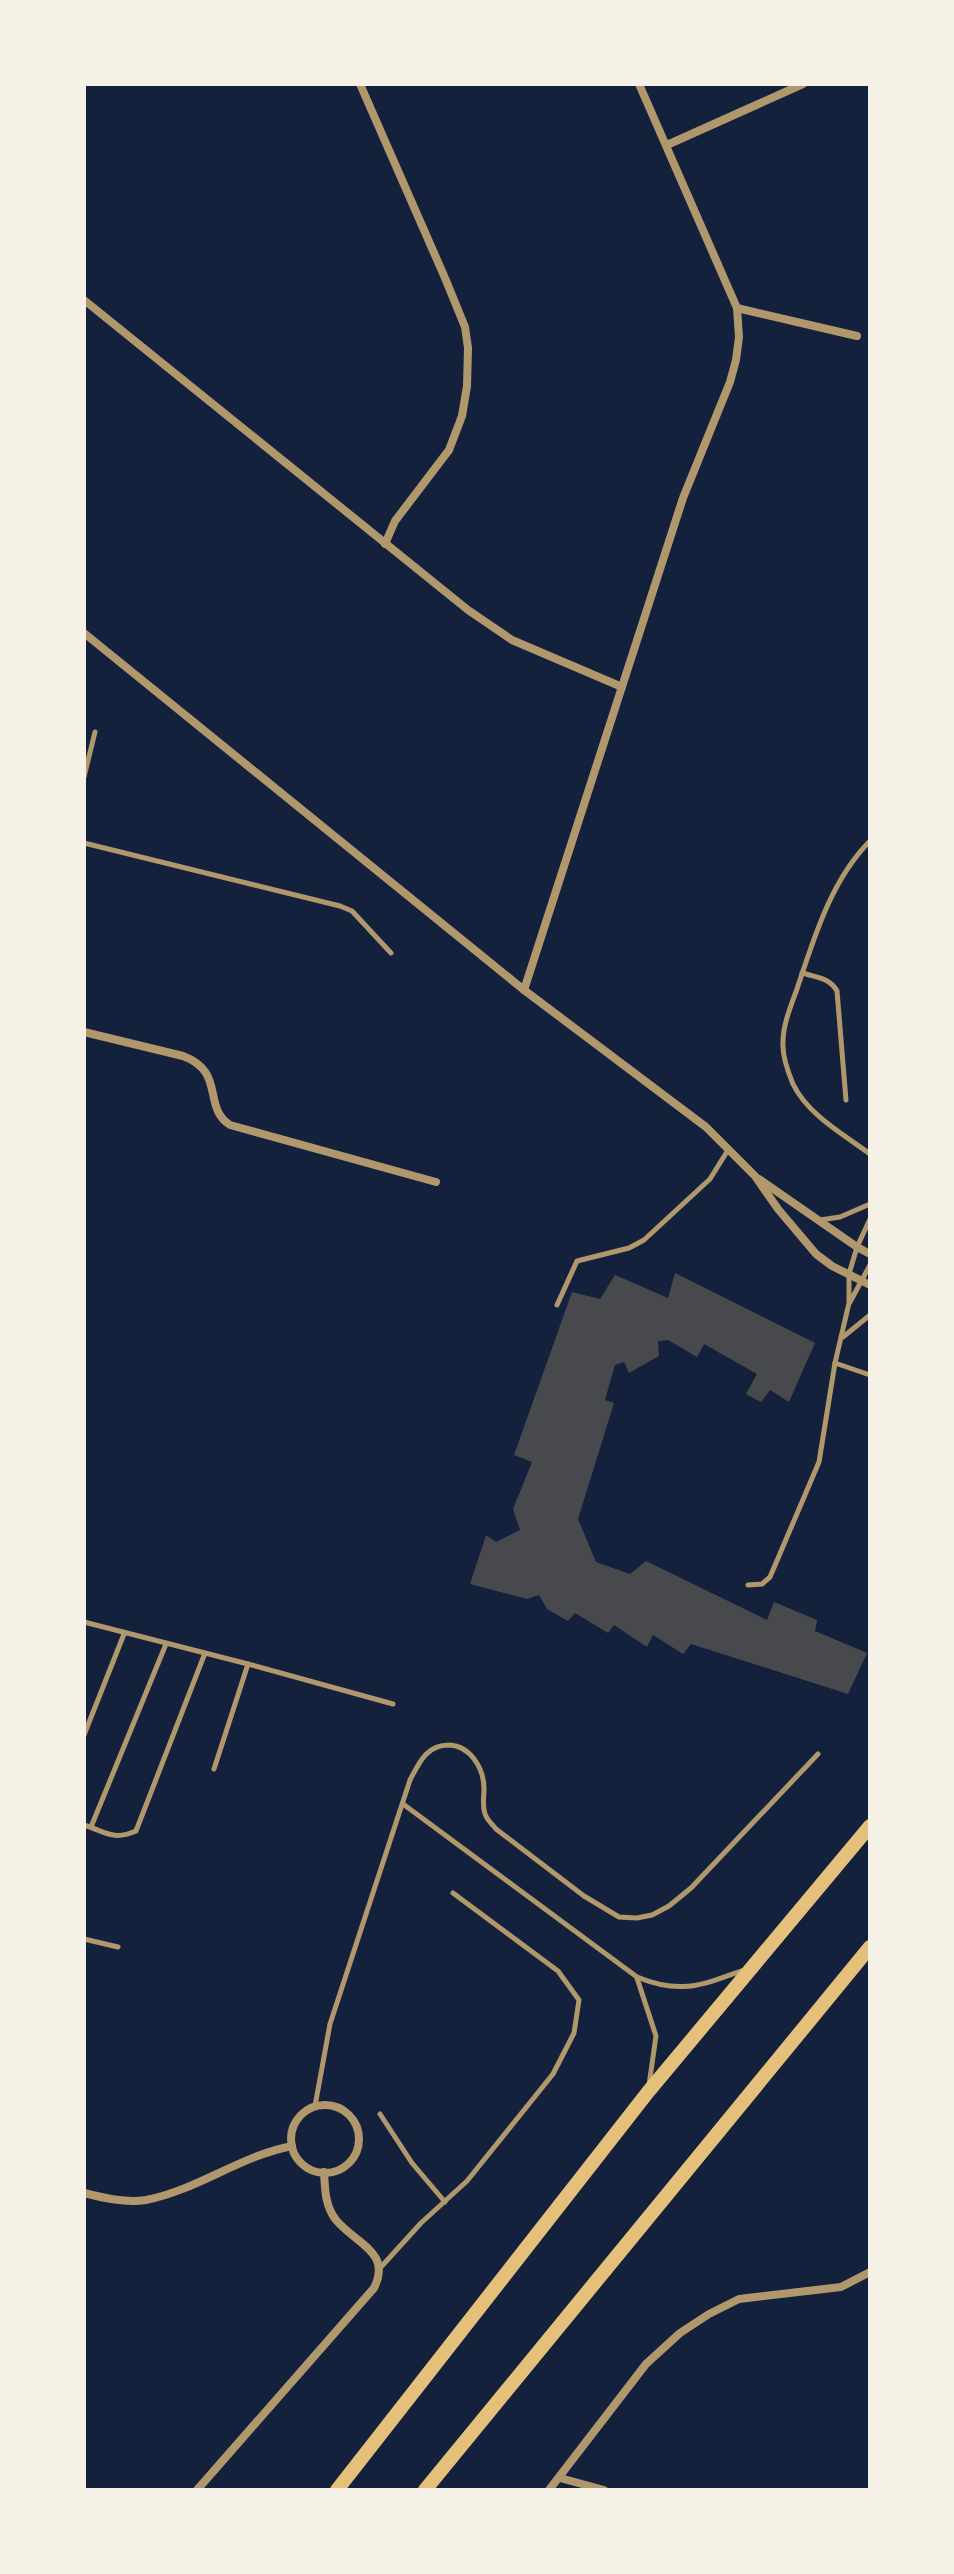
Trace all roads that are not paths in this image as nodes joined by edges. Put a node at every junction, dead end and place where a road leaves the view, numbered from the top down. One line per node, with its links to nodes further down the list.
1 (360, 84): 8 (street)
2 (639, 84): 4 (street)
3 (803, 84): 4 (street)
4 (667, 145): 6 (street)
5 (84, 300): 8 (street)
6 (737, 308): 7 (street); 10 (street)
7 (857, 336)
8 (385, 544): 10 (street)
9 (84, 633): 17 (street)
10 (622, 687): 17 (street)
11 (95, 732): 12 (lane)
12 (84, 777)
13 (870, 841): 16 (lane)
14 (84, 843): 15 (lane)
15 (391, 953)
16 (802, 973): 19 (lane); 21 (lane)
17 (524, 990): 20 (street)
18 (84, 1032): 23 (street)
19 (846, 1100)
20 (729, 1148): 22 (street); 33 (lane)
21 (870, 1154)
22 (755, 1176): 26 (street); 30 (street)
23 (436, 1182)
24 (870, 1204): 26 (lane)
25 (870, 1219): 27 (lane)
26 (819, 1220): 27 (street)
27 (857, 1247): 28 (street); 30 (lane)
28 (870, 1254)
29 (870, 1265): 31 (lane)
30 (849, 1274): 31 (street); 32 (lane)
31 (867, 1283): 32 (lane)
32 (849, 1303): 35 (lane)
33 (557, 1305)
34 (870, 1315): 35 (lane)
35 (841, 1339): 36 (lane)
36 (835, 1363): 37 (lane); 38 (lane)
37 (870, 1375)
38 (748, 1585)
39 (84, 1622): 40 (lane)
40 (124, 1634): 41 (lane); 45 (lane)
41 (166, 1644): 42 (lane); 49 (lane)
42 (205, 1653): 43 (lane); 49 (lane)
43 (248, 1664): 44 (lane); 47 (lane)
44 (393, 1704)
45 (84, 1735)
46 (818, 1754): 48 (lane)
47 (214, 1769)
48 (403, 1804): 56 (lane); 58 (lane)
49 (87, 1826)
50 (870, 1826): 55 (main road)
51 (453, 1893): 63 (lane)
52 (84, 1939): 53 (lane)
53 (118, 1947)
54 (870, 1947): 69 (main road)
55 (755, 1966): 56 (lane); 57 (main road)
56 (637, 1977): 57 (lane)
57 (648, 2092): 68 (main road)
58 (315, 2106): 60 (street); 61 (street)
59 (380, 2114): 63 (lane)
60 (292, 2146): 61 (street); 62 (street)
61 (324, 2172): 64 (street)
62 (84, 2193)
63 (445, 2202): 64 (lane)
64 (381, 2267): 67 (street)
65 (870, 2272): 66 (street)
66 (560, 2478): 70 (street); 71 (street)
67 (197, 2490)
68 (337, 2490)
69 (428, 2490)
70 (549, 2490)
71 (604, 2490)

